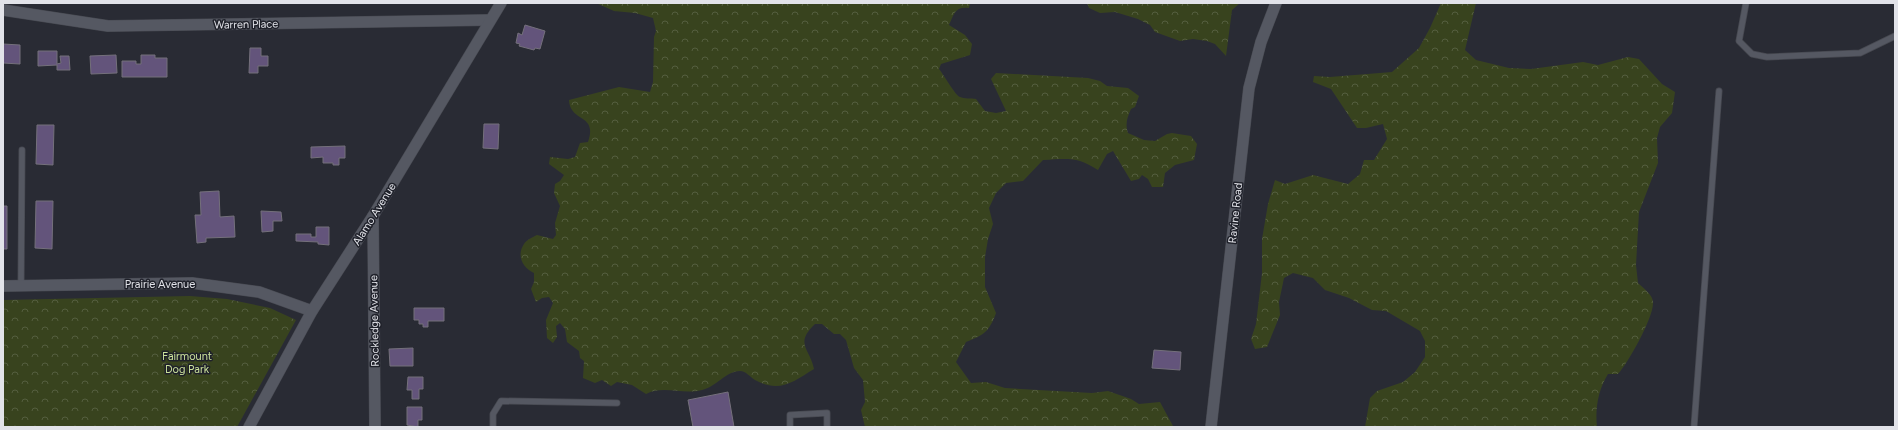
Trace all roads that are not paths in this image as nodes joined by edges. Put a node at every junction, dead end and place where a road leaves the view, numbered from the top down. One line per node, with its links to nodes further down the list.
1 (501, 3): 5 (street, Alamo Avenue)
2 (1276, 3): 19 (street, Ravine Road)
3 (1746, 3): 6 (lane)
4 (3, 10): 5 (street, Warren Place)
5 (490, 20): 9 (street, Alamo Avenue)
6 (1895, 36)
7 (1719, 91): 20 (lane)
8 (22, 150): 11 (lane)
9 (373, 216): 12 (street, Alamo Avenue); 15 (street, Rockledge Avenue)
10 (3, 286): 11 (street, Prairie Avenue)
11 (21, 286): 12 (street, Prairie Avenue)
12 (312, 311): 14 (street, Alamo Avenue)
13 (617, 404): 16 (lane)
14 (249, 427)
15 (375, 427)
16 (493, 427)
17 (790, 427): 18 (lane)
18 (827, 427)
19 (1211, 427)
20 (1694, 427)

